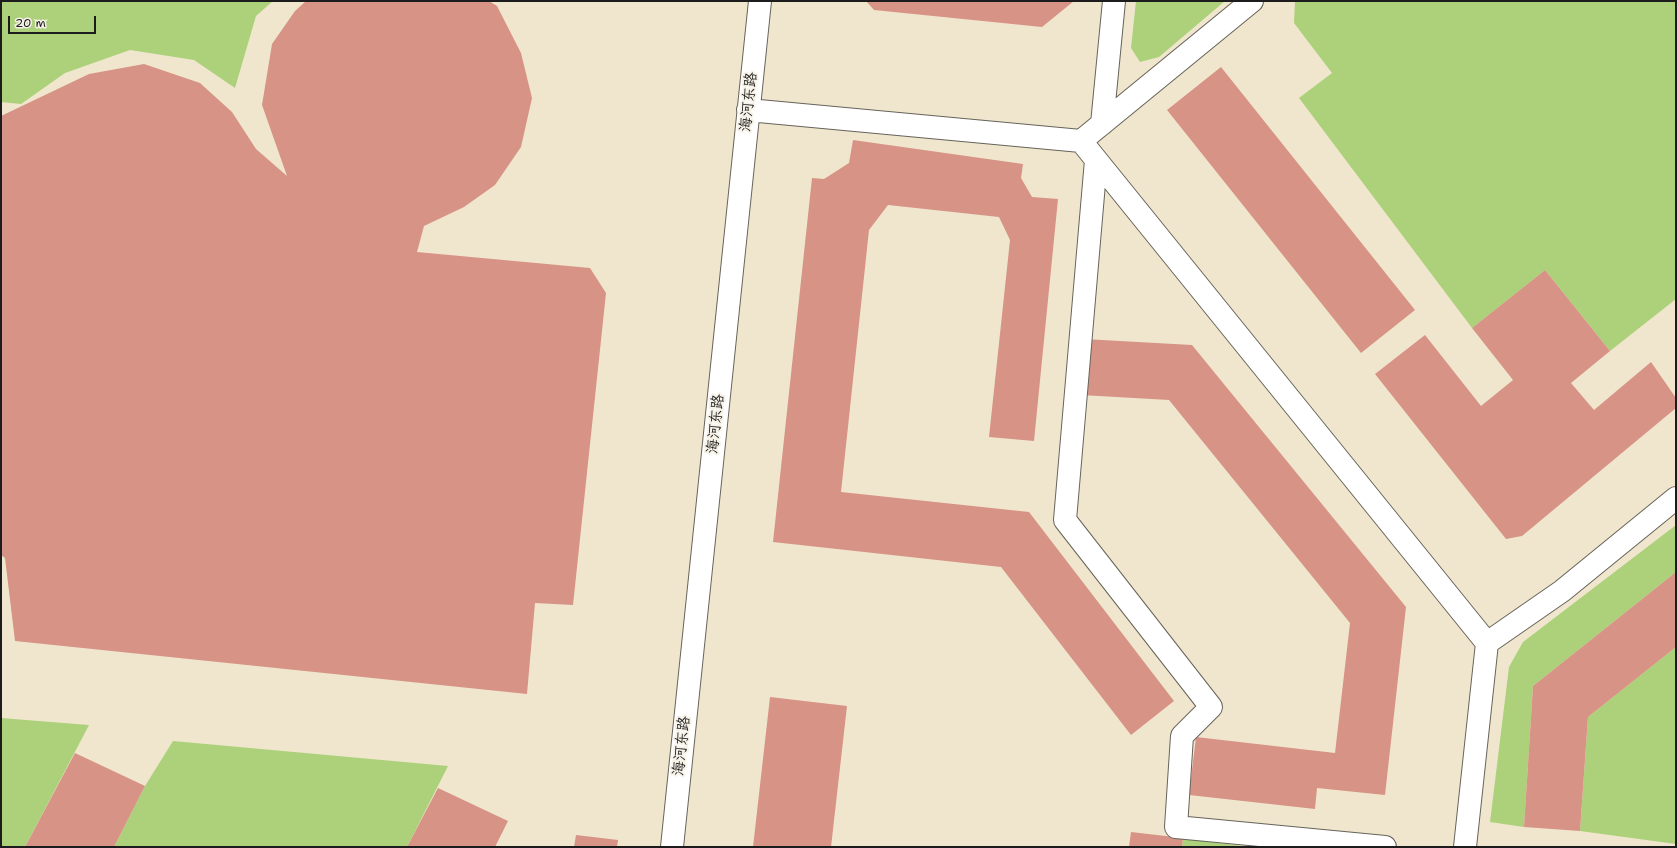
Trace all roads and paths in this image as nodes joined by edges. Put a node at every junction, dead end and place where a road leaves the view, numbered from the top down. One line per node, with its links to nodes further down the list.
1 (760, 1): 4 (street, 海河东路)
2 (1114, 1): 5 (street)
3 (1252, 1): 5 (street)
4 (748, 110): 6 (street); 10 (street, 海河东路)
5 (1102, 124): 6 (street)
6 (1081, 141): 7 (street)
7 (1096, 160): 9 (street); 11 (street)
8 (1676, 498): 9 (street)
9 (1487, 643): 12 (street)
10 (672, 847)
11 (1385, 847)
12 (1465, 847)

